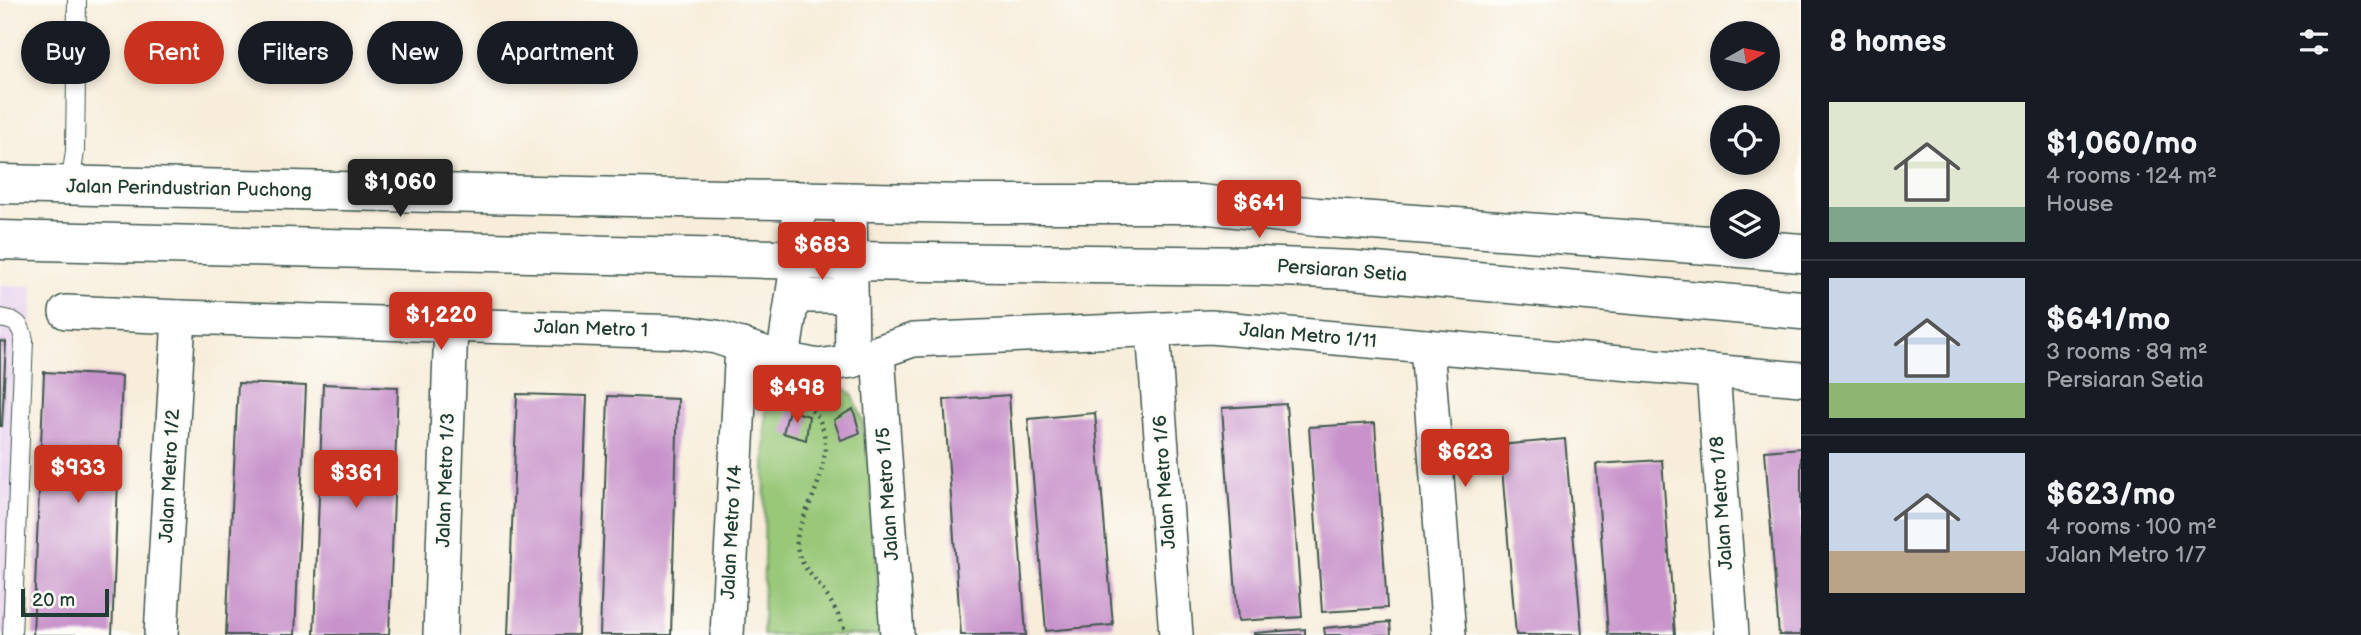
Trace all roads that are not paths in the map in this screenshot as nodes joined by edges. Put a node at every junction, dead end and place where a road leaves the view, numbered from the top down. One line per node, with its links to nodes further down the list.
1 (77, 0): 3 (lane)
2 (0, 184): 3 (street, Jalan Perindustrian Puchong)
3 (71, 186): 4 (street, Jalan Perindustrian Puchong)
4 (799, 201): 5 (street); 10 (street)
5 (850, 202): 7 (street); 11 (street, Jalan Metro 1/5)
6 (0, 240): 10 (street)
7 (1710, 245)
8 (1780, 251): 9 (street)
9 (1801, 253)
10 (798, 259): 11 (street, Persiaran Setia); 12 (street)
11 (850, 279): 12 (street); 13 (street, Persiaran Setia); 21 (street, Jalan Metro 1/5)
12 (793, 296): 22 (street)
13 (1801, 310)
14 (66, 312): 15 (street, Jalan Metro 1)
15 (179, 317): 17 (street, Jalan Metro 1); 27 (street, Jalan Metro 1/2)
16 (0, 318): 26 (lane)
17 (451, 325): 19 (street, Jalan Metro 1); 28 (street, Jalan Metro 1/3)
18 (1153, 330): 20 (street, Jalan Metro 1/11); 21 (street, Jalan Metro 1/11); 31 (street, Jalan Metro 1/6)
19 (743, 345): 22 (street, Jalan Metro 1); 29 (street, Jalan Metro 1/4)
20 (1427, 346): 24 (street, Jalan Metro 1/11); 32 (street)
21 (865, 357): 23 (street, Jalan Metro 1/11); 30 (street, Jalan Metro 1/5)
22 (783, 359): 23 (street, Jalan Metro 1)
23 (818, 366)
24 (1713, 372): 25 (street, Jalan Metro 1/11); 33 (street, Jalan Metro 1/8)
25 (1801, 379)
26 (12, 635)
27 (161, 635)
28 (440, 635)
29 (727, 635)
30 (897, 635)
31 (1176, 635)
32 (1449, 635)
33 (1732, 635)

